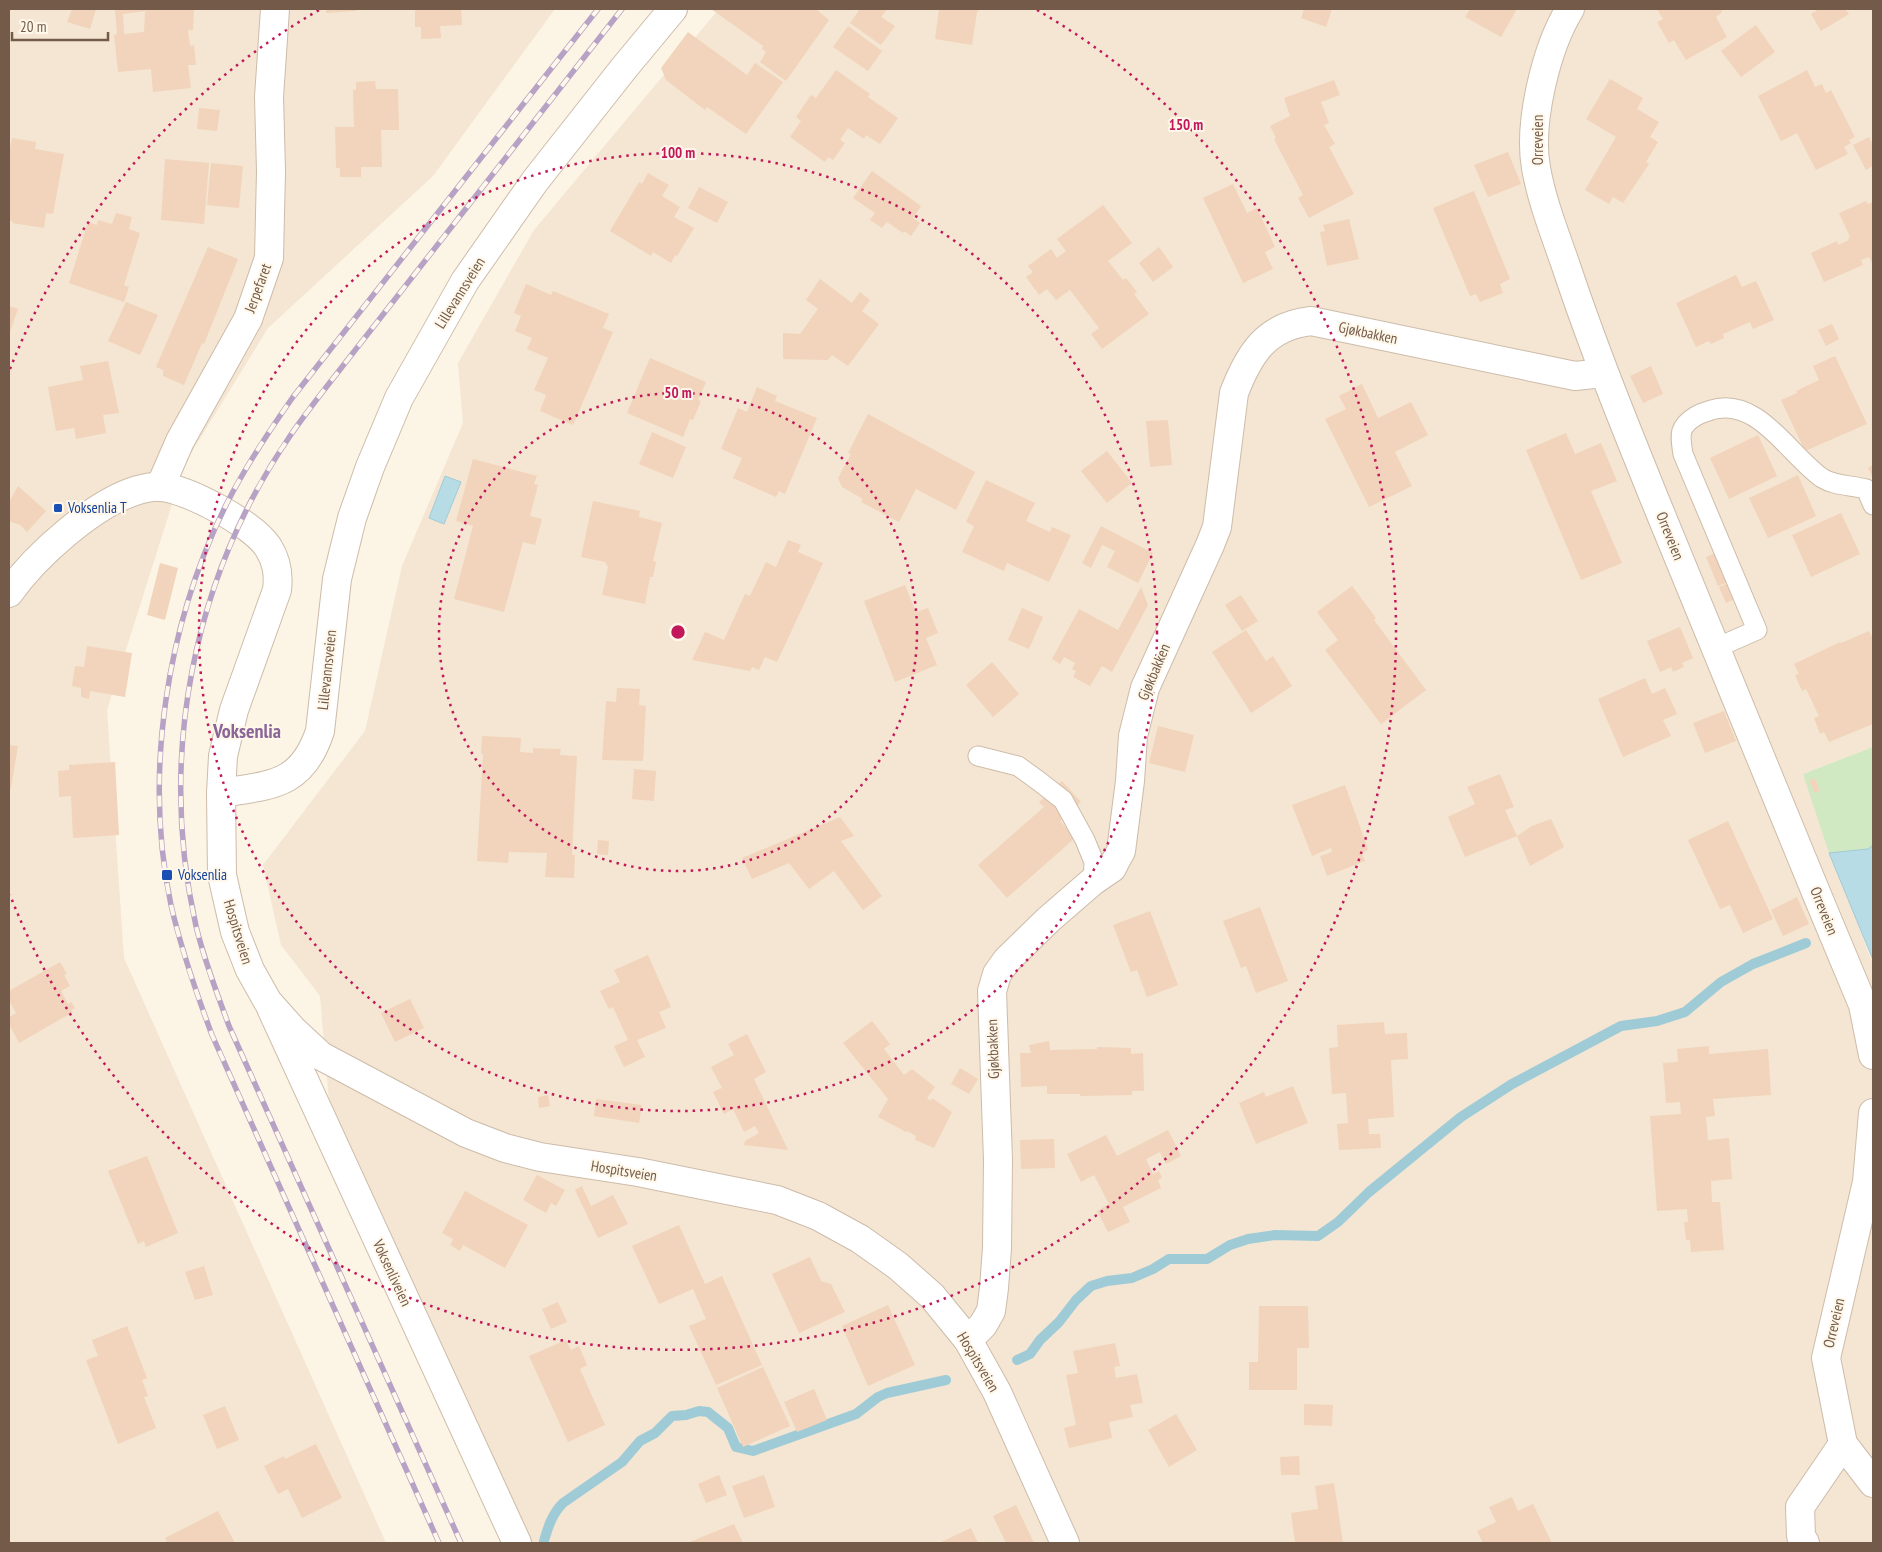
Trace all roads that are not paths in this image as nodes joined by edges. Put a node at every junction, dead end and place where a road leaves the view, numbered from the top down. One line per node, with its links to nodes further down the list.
1 (275, 9): 5 (street, Jerpefaret)
2 (673, 9): 10 (street, Lillevannsveien)
3 (1570, 9): 4 (street, Orreveien)
4 (1603, 374): 8 (street, Orreveien); 11 (street, Gjøkbakken)
5 (160, 487): 7 (street); 10 (street)
6 (1873, 505): 8 (lane)
7 (9, 592)
8 (1716, 648): 13 (street, Orreveien)
9 (978, 756): 11 (lane)
10 (221, 793): 12 (street, Hospitsveien)
11 (1094, 882): 15 (street, Gjøkbakken)
12 (268, 1002): 15 (street, Hospitsveien); 18 (street, Voksenliveien)
13 (1873, 1055)
14 (1873, 1113): 16 (street, Orreveien)
15 (968, 1340): 19 (street, Hospitsveien)
16 (1843, 1444): 17 (street); 20 (street)
17 (1873, 1483)
18 (516, 1543)
19 (1065, 1543)
20 (1805, 1543)

